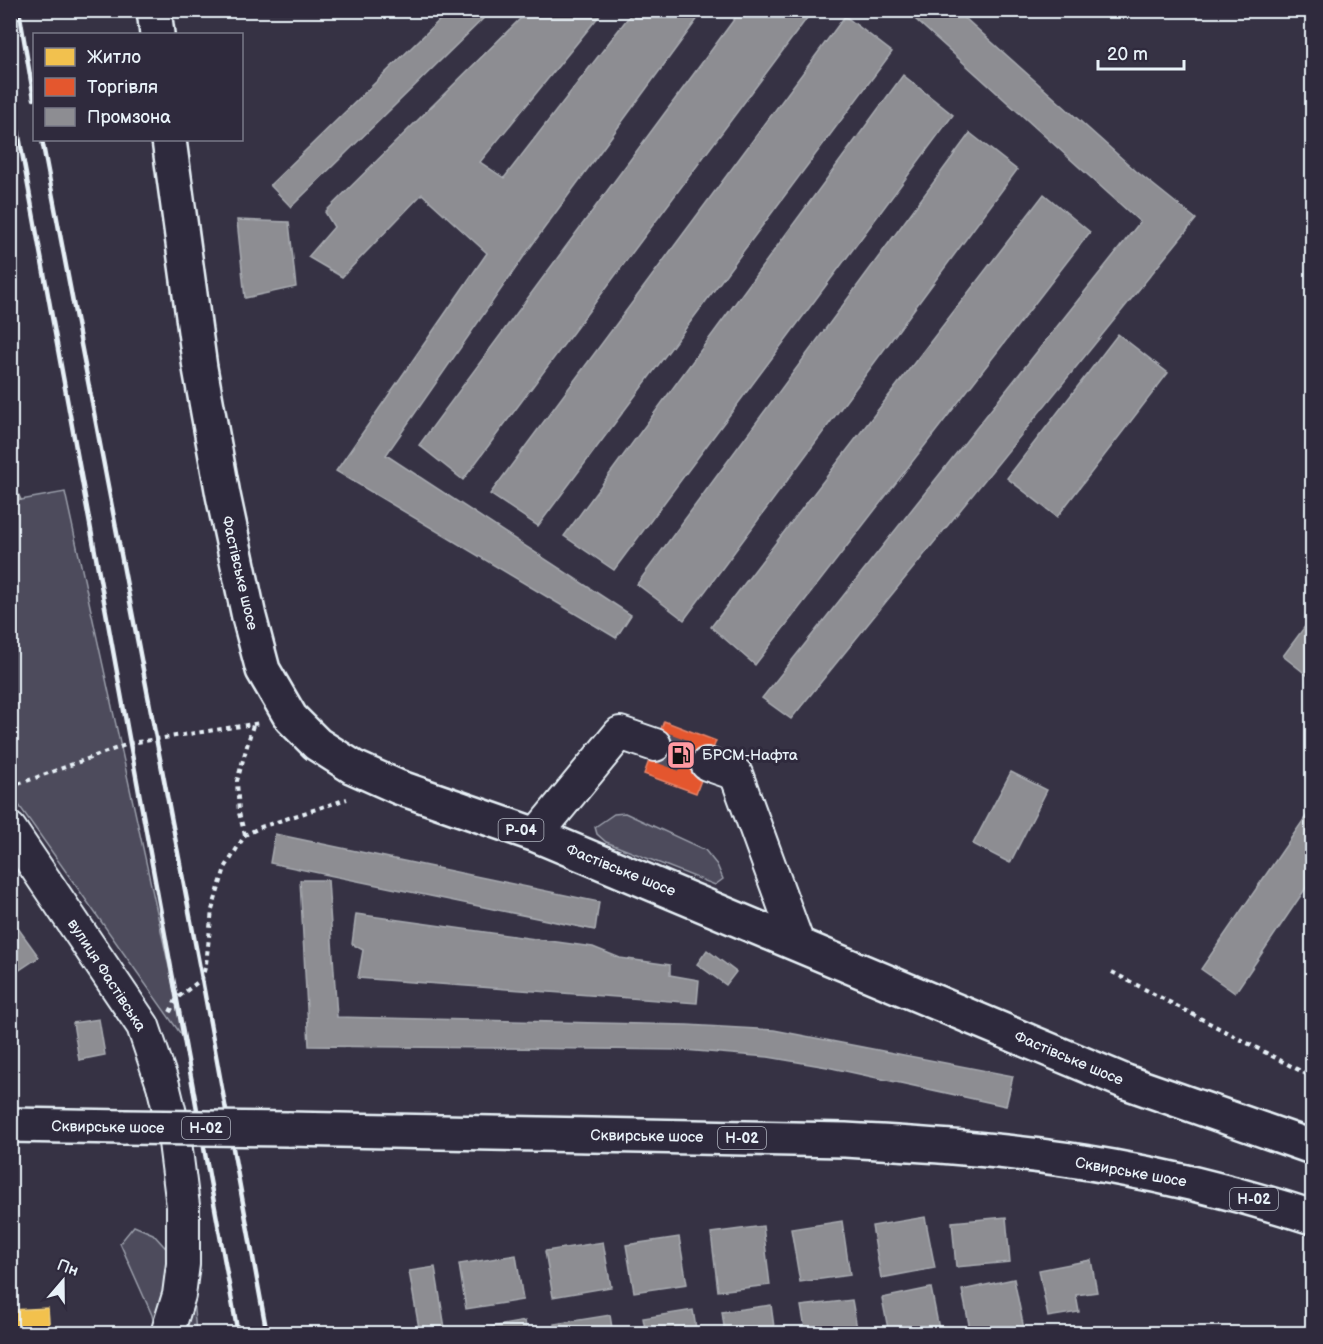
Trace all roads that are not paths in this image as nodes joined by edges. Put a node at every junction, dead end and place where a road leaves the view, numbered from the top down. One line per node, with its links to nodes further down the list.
1 (154, 10): 2 (main road)
2 (157, 33)
3 (169, 141): 7 (main road, Фастівське шосе / Р-04)
4 (655, 745): 7 (lane)
5 (707, 764): 8 (lane)
6 (10, 829): 12 (lane, вулиця Фастівська)
7 (536, 835): 8 (main road, Фастівське шосе / Р-04)
8 (798, 944): 10 (main road, Фастівське шосе / Р-04)
9 (10, 1125): 11 (main road, Сквирське шосе / Н-02, bridge)
10 (1312, 1147)
11 (1312, 1217)
12 (167, 1334)

